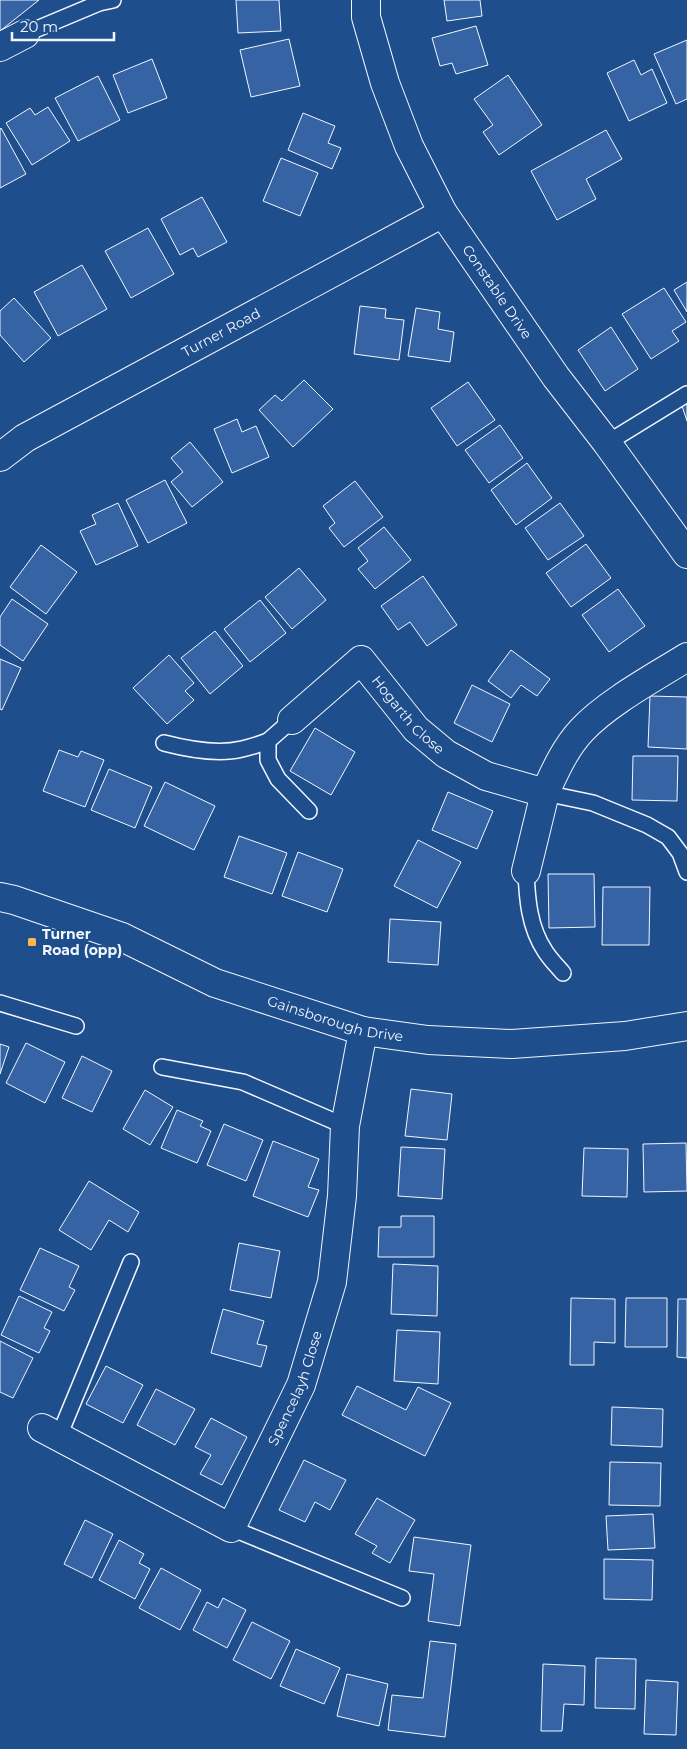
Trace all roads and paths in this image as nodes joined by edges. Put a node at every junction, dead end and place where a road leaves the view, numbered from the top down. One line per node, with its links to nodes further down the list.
1 (113, 0): 3 (lane)
2 (366, 0): 5 (street, Constable Drive)
3 (25, 34): 4 (street)
4 (0, 47)
5 (443, 213): 7 (street, Constable Drive); 8 (street, Turner Road)
6 (687, 394): 7 (lane)
7 (607, 443): 9 (street, Constable Drive)
8 (0, 457)
9 (687, 554)
10 (687, 657): 14 (street)
11 (292, 720): 12 (lane); 14 (street, Hogarth Close)
12 (268, 741): 13 (lane); 15 (lane)
13 (164, 743)
14 (545, 793): 16 (street); 17 (lane)
15 (309, 811)
16 (526, 871): 19 (lane)
17 (687, 872)
18 (0, 898): 23 (street, Gainsborough Drive)
19 (563, 973)
20 (0, 1003): 21 (lane)
21 (76, 1026)
22 (687, 1026): 23 (street, Gainsborough Drive)
23 (363, 1031): 25 (street, Spencelayh Close)
24 (162, 1067): 25 (lane)
25 (345, 1126): 28 (street, Spencelayh Close)
26 (131, 1262): 27 (lane)
27 (51, 1432): 28 (street)
28 (231, 1528): 29 (lane)
29 (402, 1598)

